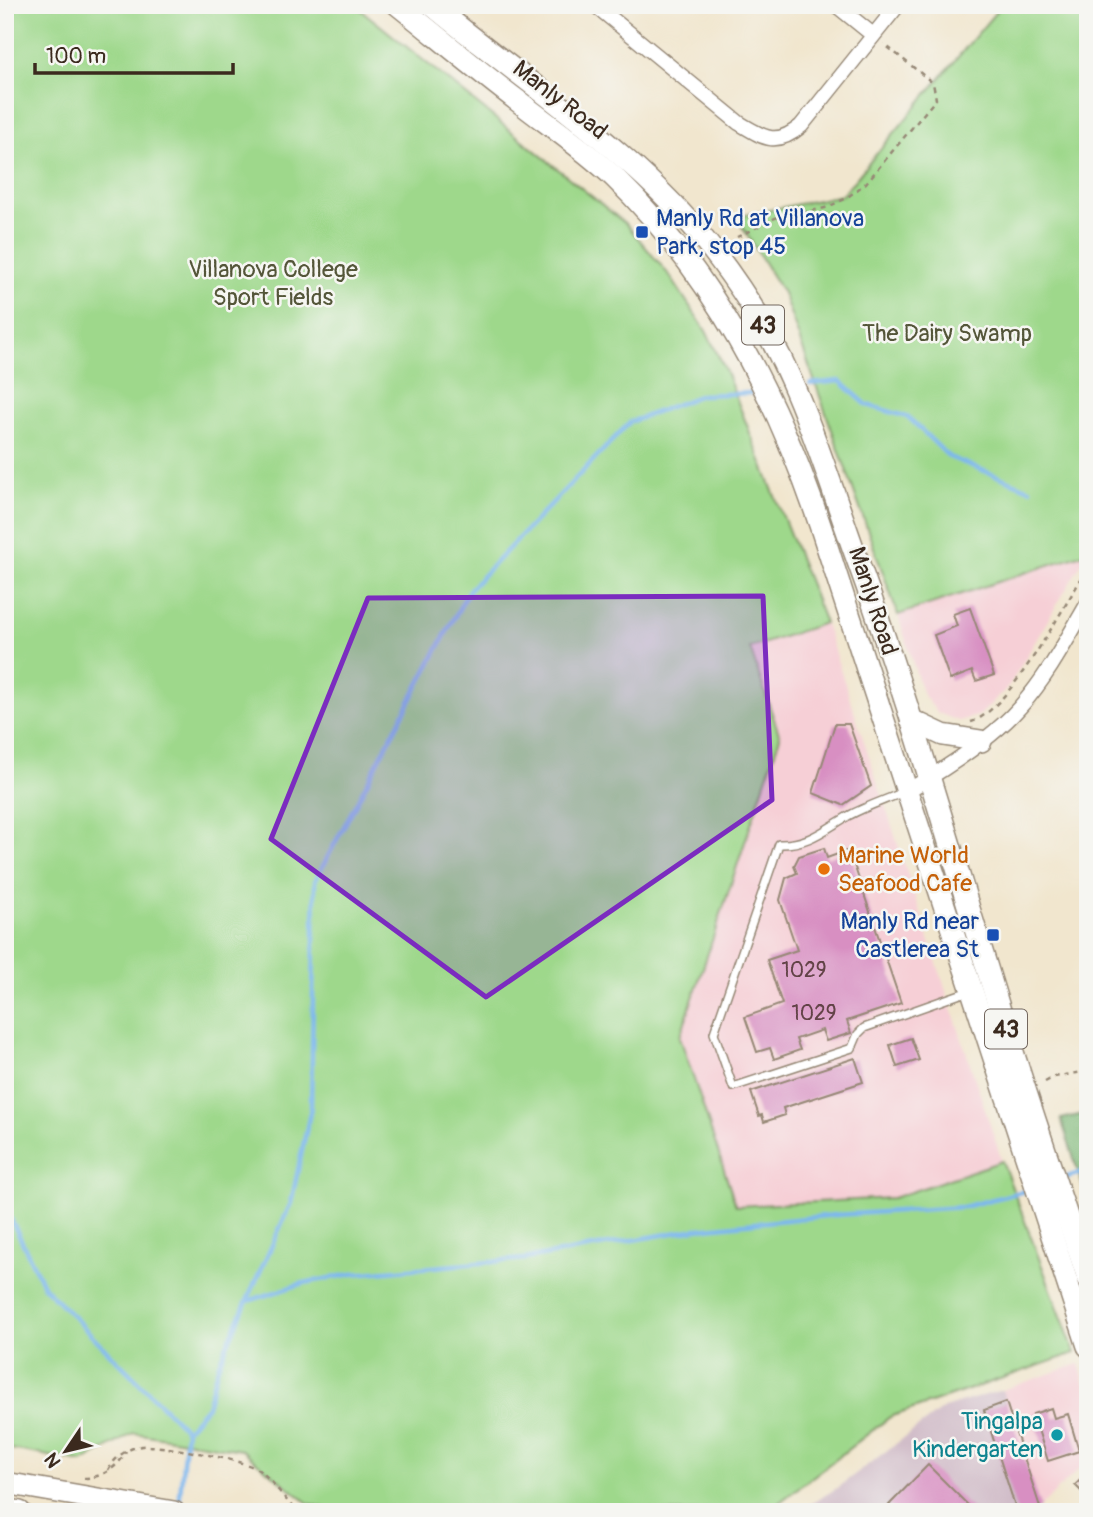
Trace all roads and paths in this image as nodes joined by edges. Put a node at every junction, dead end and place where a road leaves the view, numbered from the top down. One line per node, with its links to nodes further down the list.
1 (398, 5): 16 (main road, Manly Road / 43)
2 (432, 5): 12 (main road, Manly Road / 43)
3 (477, 5): 7 (path)
4 (595, 5): 8 (street)
5 (836, 5): 8 (street)
6 (898, 5): 8 (street)
7 (471, 12)
8 (873, 35): 9 (path)
9 (737, 237)
10 (1088, 568): 13 (path)
11 (1088, 603): 14 (street)
12 (911, 720): 14 (main road); 15 (main road, Manly Road / 43)
13 (969, 722)
14 (981, 741): 15 (street)
15 (930, 778): 16 (street); 20 (main road, Manly Road / 43)
16 (907, 791): 17 (main road, Manly Road / 43); 17 (lane)
17 (972, 990): 21 (main road, Manly Road / 43)
18 (1088, 1071): 19 (path)
19 (1045, 1082)
20 (1088, 1278)
21 (1088, 1346)
22 (126, 1452): 22 (path); 27 (path)
23 (5, 1483): 26 (main road)
24 (5, 1509): 25 (main road)
25 (20, 1512)
26 (174, 1512)
27 (298, 1512)

